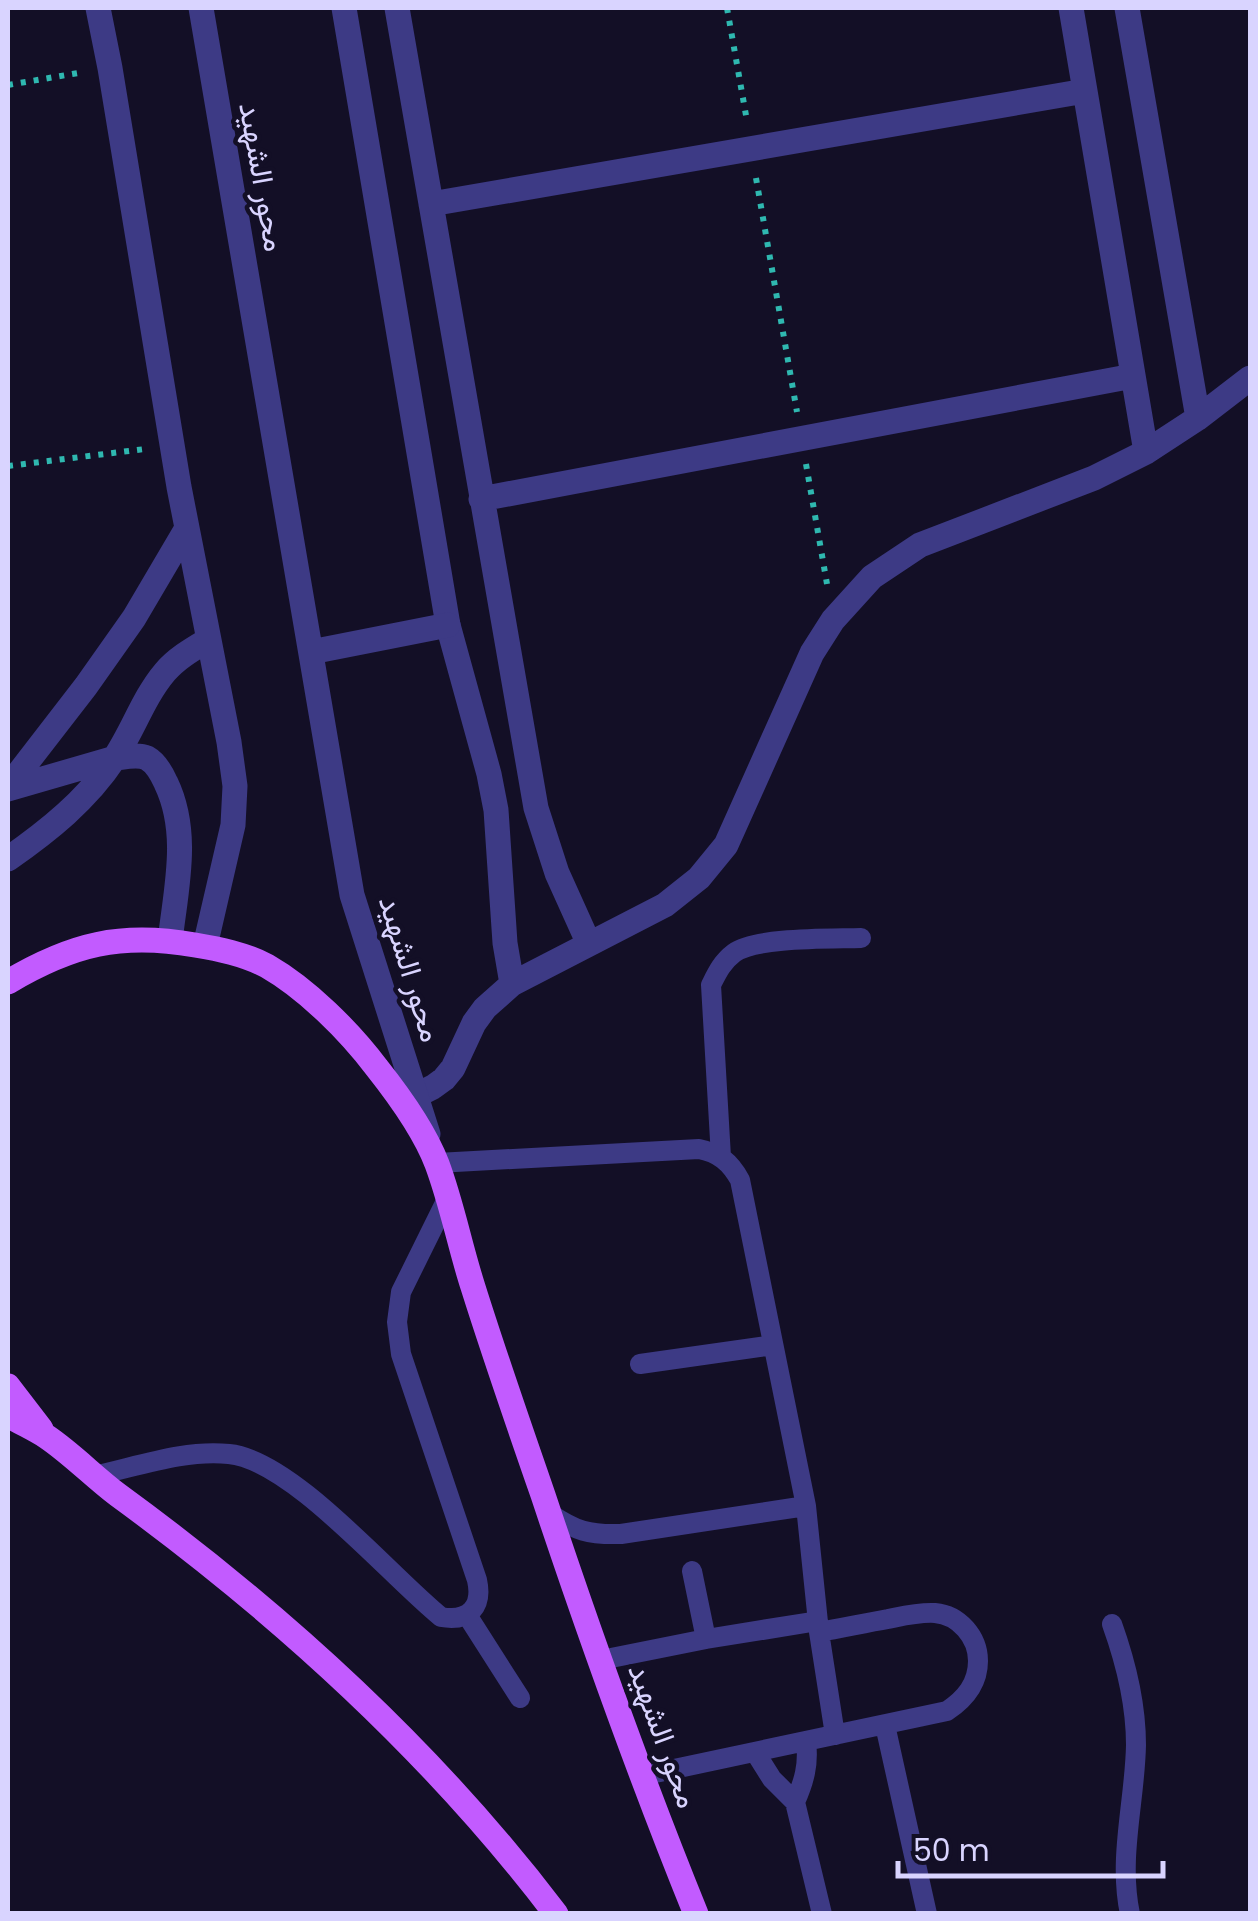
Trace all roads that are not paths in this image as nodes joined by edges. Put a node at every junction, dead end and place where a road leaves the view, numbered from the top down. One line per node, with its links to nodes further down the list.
1 (98, 8): 14 (street)
2 (201, 8): 17 (street, محور الشهيد)
3 (344, 8): 15 (street)
4 (397, 8): 8 (street)
5 (1071, 8): 7 (street)
6 (1127, 8): 11 (street)
7 (1085, 91): 8 (street); 9 (street)
8 (431, 204): 13 (street)
9 (1133, 376): 12 (street); 13 (street)
10 (1250, 378): 11 (street)
11 (1198, 418): 12 (street)
12 (1146, 452): 23 (street)
13 (482, 499): 23 (street)
14 (187, 528): 16 (street); 19 (street)
15 (448, 625): 17 (street); 26 (street)
16 (208, 640): 18 (street); 24 (street)
17 (311, 652): 27 (street, محور الشهيد)
18 (115, 758): 19 (street); 20 (street); 22 (street)
19 (8, 788)
20 (8, 859)
21 (861, 938): 28 (lane)
22 (170, 940): 24 (main road); 25 (main road)
23 (589, 944): 26 (street)
24 (206, 946): 29 (main road)
25 (8, 982)
26 (512, 984): 27 (street)
27 (415, 1096): 29 (street, محور الشهيد)
28 (721, 1157): 29 (lane); 31 (lane)
29 (437, 1163): 30 (main road, محور الشهيد)
30 (447, 1199): 38 (main road, محور الشهيد); 40 (lane)
31 (774, 1345): 32 (lane); 37 (lane)
32 (640, 1364)
33 (8, 1386): 35 (main road)
34 (8, 1415): 35 (main road)
35 (48, 1438): 36 (main road)
36 (93, 1476): 40 (lane); 52 (main road)
37 (806, 1506): 38 (lane); 42 (lane)
38 (549, 1513): 44 (main road, محور الشهيد)
39 (692, 1571): 43 (lane)
40 (467, 1615): 45 (lane)
41 (1112, 1624): 56 (lane)
42 (818, 1626): 43 (lane); 46 (lane); 47 (lane)
43 (706, 1639): 44 (lane)
44 (601, 1660): 50 (main road, محور الشهيد)
45 (520, 1698)
46 (885, 1725): 47 (lane); 55 (lane)
47 (836, 1736): 48 (lane)
48 (806, 1742): 49 (lane); 51 (lane)
49 (755, 1752): 50 (lane); 51 (lane)
50 (642, 1776): 53 (main road, محور الشهيد)
51 (795, 1802): 54 (lane)
52 (556, 1914)
53 (696, 1914)
54 (822, 1914)
55 (928, 1914)
56 (1130, 1914)

